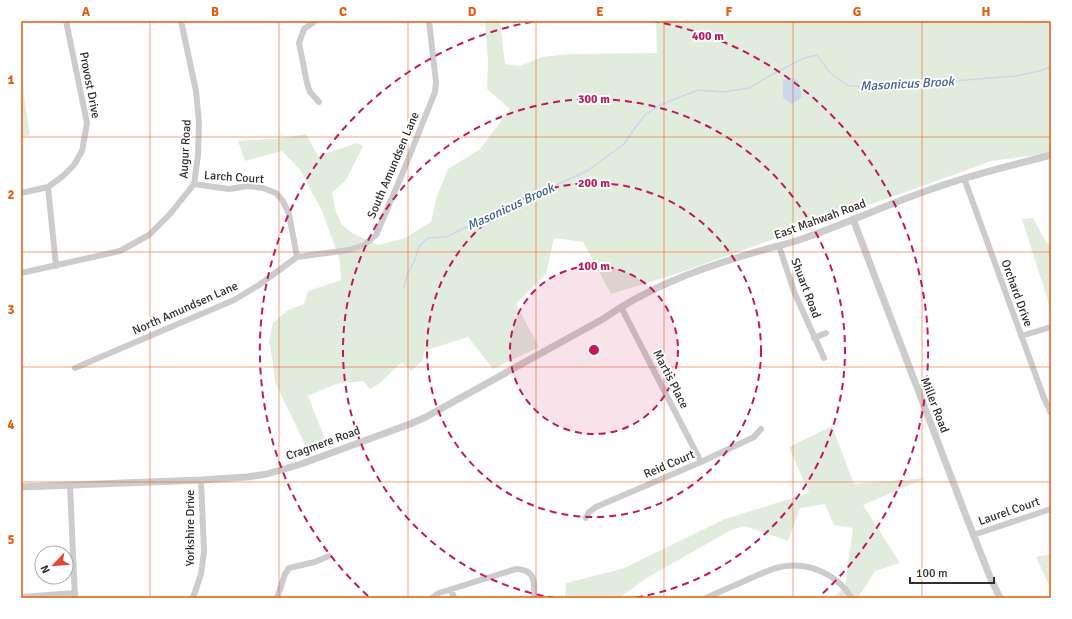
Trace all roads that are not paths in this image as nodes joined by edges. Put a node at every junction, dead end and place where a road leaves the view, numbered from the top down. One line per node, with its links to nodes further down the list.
1 (66, 21): 9 (street, Provost Drive)
2 (181, 21): 8 (street, Augur Road)
3 (315, 21): 5 (street)
4 (429, 21): 13 (street, South Amundsen Lane)
5 (319, 102)
6 (1051, 155): 7 (street, East Mahwah Road)
7 (964, 178): 11 (street, East Mahwah Road); 20 (street, Orchard Drive)
8 (194, 184): 13 (street, Larch Court); 14 (street, Augur Road)
9 (48, 187): 10 (street); 14 (street)
10 (21, 193)
11 (853, 219): 12 (street, East Mahwah Road); 32 (street, Miller Road)
12 (779, 246): 16 (street, East Mahwah Road); 21 (street, Shuart Road)
13 (297, 257): 23 (street, North Amundsen Lane)
14 (56, 266): 15 (street, Augur Road)
15 (21, 273)
16 (621, 307): 17 (street, East Mahwah Road); 26 (street, Martis Place)
17 (603, 319): 27 (street, Cragmere Road)
18 (1051, 327): 20 (street)
19 (826, 333): 21 (street, Shuart Road)
20 (1021, 336): 24 (street, Orchard Drive)
21 (814, 338): 22 (street, Shuart Road)
22 (824, 358)
23 (75, 368)
24 (1051, 414)
25 (761, 429): 26 (street, Reid Court)
26 (701, 462): 31 (street, Reid Court)
27 (201, 480): 28 (street, Cragmere Road); 37 (street, Yorkshire Drive)
28 (70, 486): 29 (street, Cragmere Road); 35 (street)
29 (21, 487)
30 (1051, 509): 32 (street, Laurel Court)
31 (586, 518)
32 (973, 535): 44 (street, Miller Road)
33 (329, 556): 38 (street)
34 (451, 590): 39 (street); 40 (street); 41 (street)
35 (75, 596): 36 (street)
36 (21, 597)
37 (193, 598)
38 (277, 598)
39 (432, 598)
40 (454, 598)
41 (534, 598)
42 (706, 598): 43 (street)
43 (852, 598)
44 (1000, 598)

